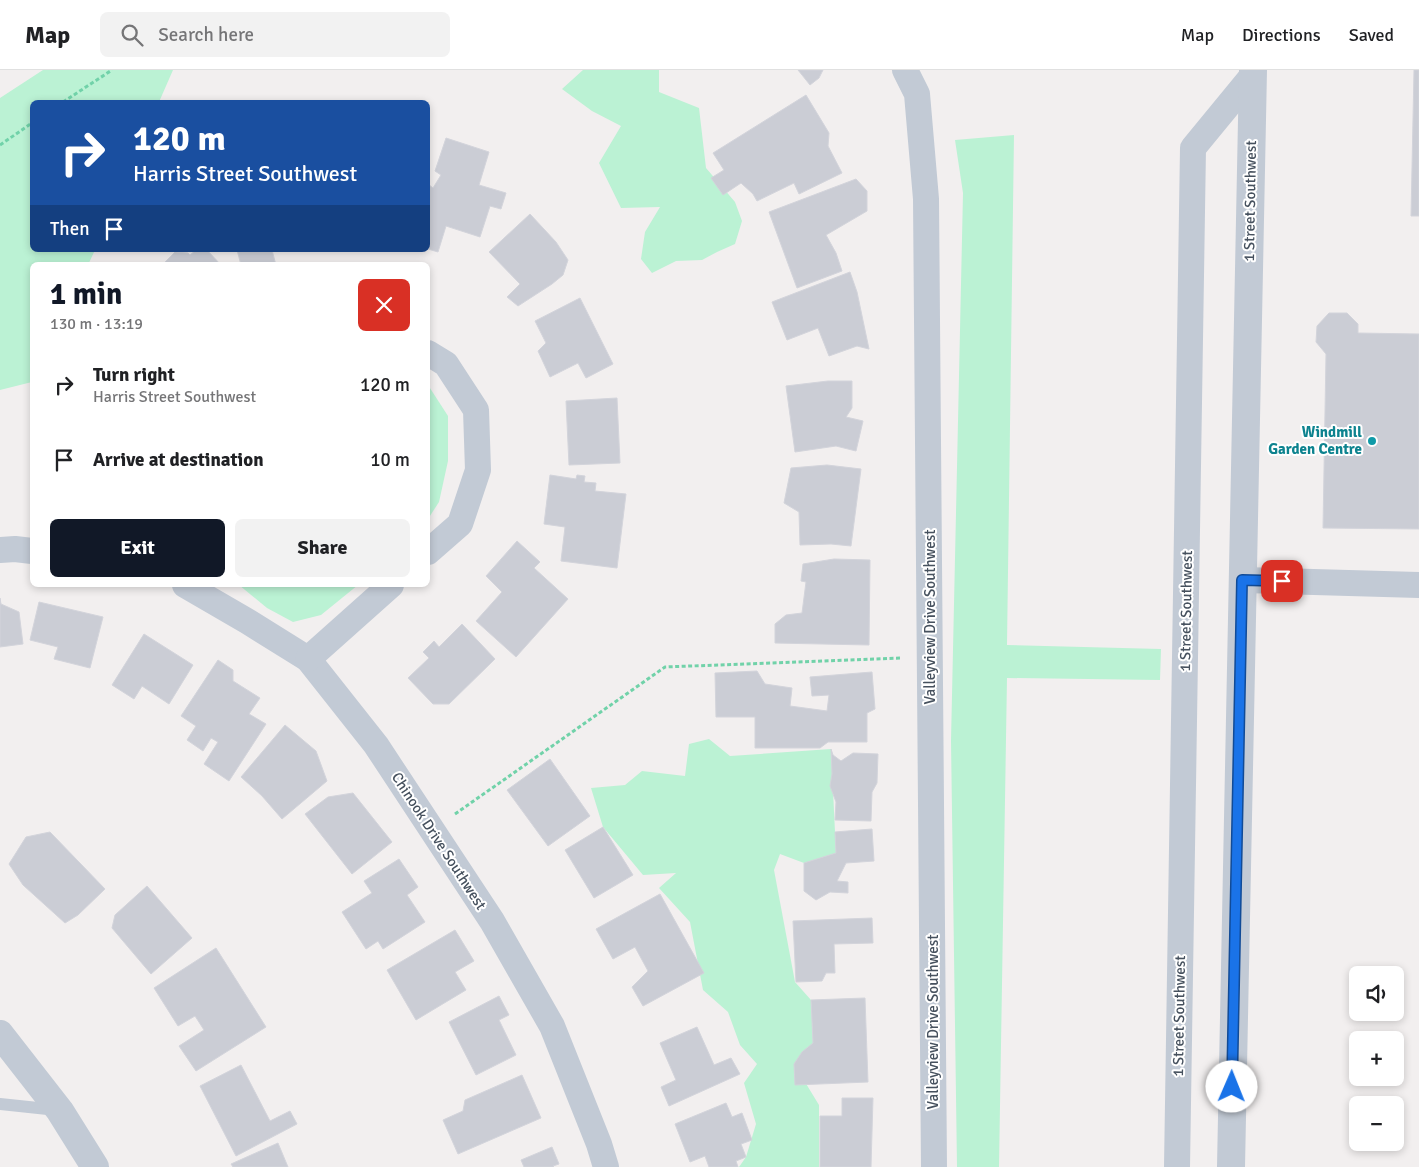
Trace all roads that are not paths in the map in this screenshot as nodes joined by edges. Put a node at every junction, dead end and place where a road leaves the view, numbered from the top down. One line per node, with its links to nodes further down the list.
1 (905, 70): 17 (street, Valleyview Drive Southwest)
2 (1253, 73): 7 (street, 1 Street Southwest); 18 (street, 1 Street Southwest)
3 (430, 354): 5 (street)
4 (0, 550): 6 (street)
5 (430, 550)
6 (30, 551)
7 (1242, 580): 8 (street); 19 (street, 1 Street Southwest)
8 (1419, 585)
9 (189, 587): 11 (street, Chinook Drive Southwest)
10 (389, 587): 11 (street)
11 (308, 659): 16 (street, Chinook Drive Southwest)
12 (0, 1034): 14 (street)
13 (0, 1104): 14 (lane)
14 (60, 1111): 15 (street)
15 (95, 1167)
16 (606, 1167)
17 (934, 1167)
18 (1177, 1167)
19 (1231, 1167)

